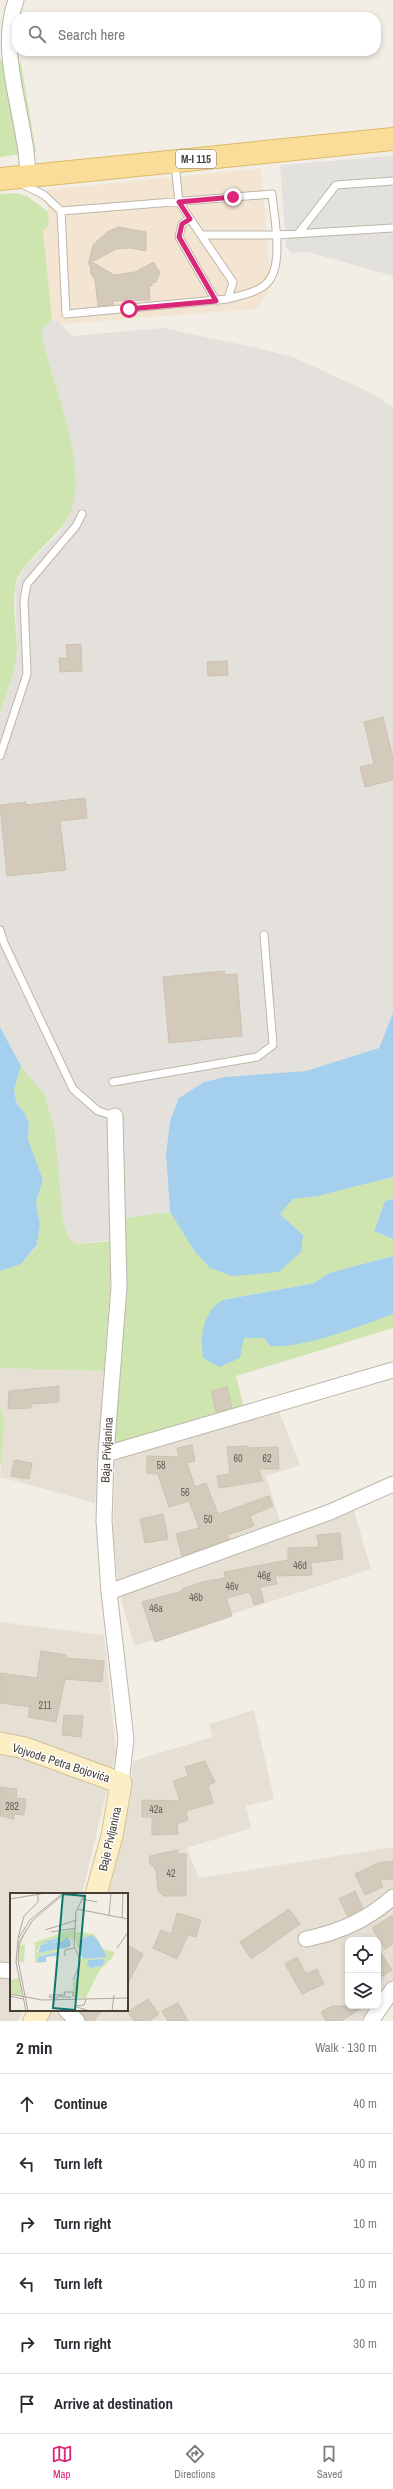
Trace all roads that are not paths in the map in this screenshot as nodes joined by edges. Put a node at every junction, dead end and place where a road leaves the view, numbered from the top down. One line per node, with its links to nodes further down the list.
1 (16, 0): 2 (street)
2 (13, 12)
3 (12, 18): 4 (street)
4 (5, 57): 7 (street)
5 (393, 139): 6 (main road, M-I 115)
6 (174, 161): 7 (main road, M-I 115); 10 (lane)
7 (28, 176): 8 (main road, M-I 115)
8 (2, 179): 11 (lane)
9 (393, 181): 14 (lane)
10 (179, 202): 11 (lane); 12 (lane); 16 (lane)
11 (61, 211): 18 (lane)
12 (190, 219): 15 (lane); 18 (lane)
13 (393, 228): 14 (lane)
14 (298, 234): 16 (lane)
15 (201, 235): 16 (lane); 17 (lane)
16 (276, 235): 17 (lane)
17 (228, 298): 18 (lane)
18 (216, 301)
19 (82, 514): 20 (lane)
20 (0, 756)
21 (0, 930): 24 (lane)
22 (264, 935): 23 (lane)
23 (113, 1082)
24 (115, 1116): 26 (street, Baja Pivljanina)
25 (393, 1370): 26 (street)
26 (106, 1454): 28 (street, Baja Pivljanina)
27 (393, 1484): 28 (street)
28 (109, 1592): 30 (street, Baja Pivljanina)
29 (0, 1743): 30 (street, Vojvode Petra Bojovića)
30 (121, 1783): 31 (street, Baje Pivljanina)
31 (96, 1893)
32 (393, 1897): 33 (street)
33 (306, 1938)
34 (0, 1970): 35 (street)
35 (10, 1971)
36 (393, 1989): 41 (street)
37 (39, 2011): 39 (street)
38 (67, 2011): 40 (street)
39 (34, 2021)
40 (77, 2021)
41 (371, 2021)

